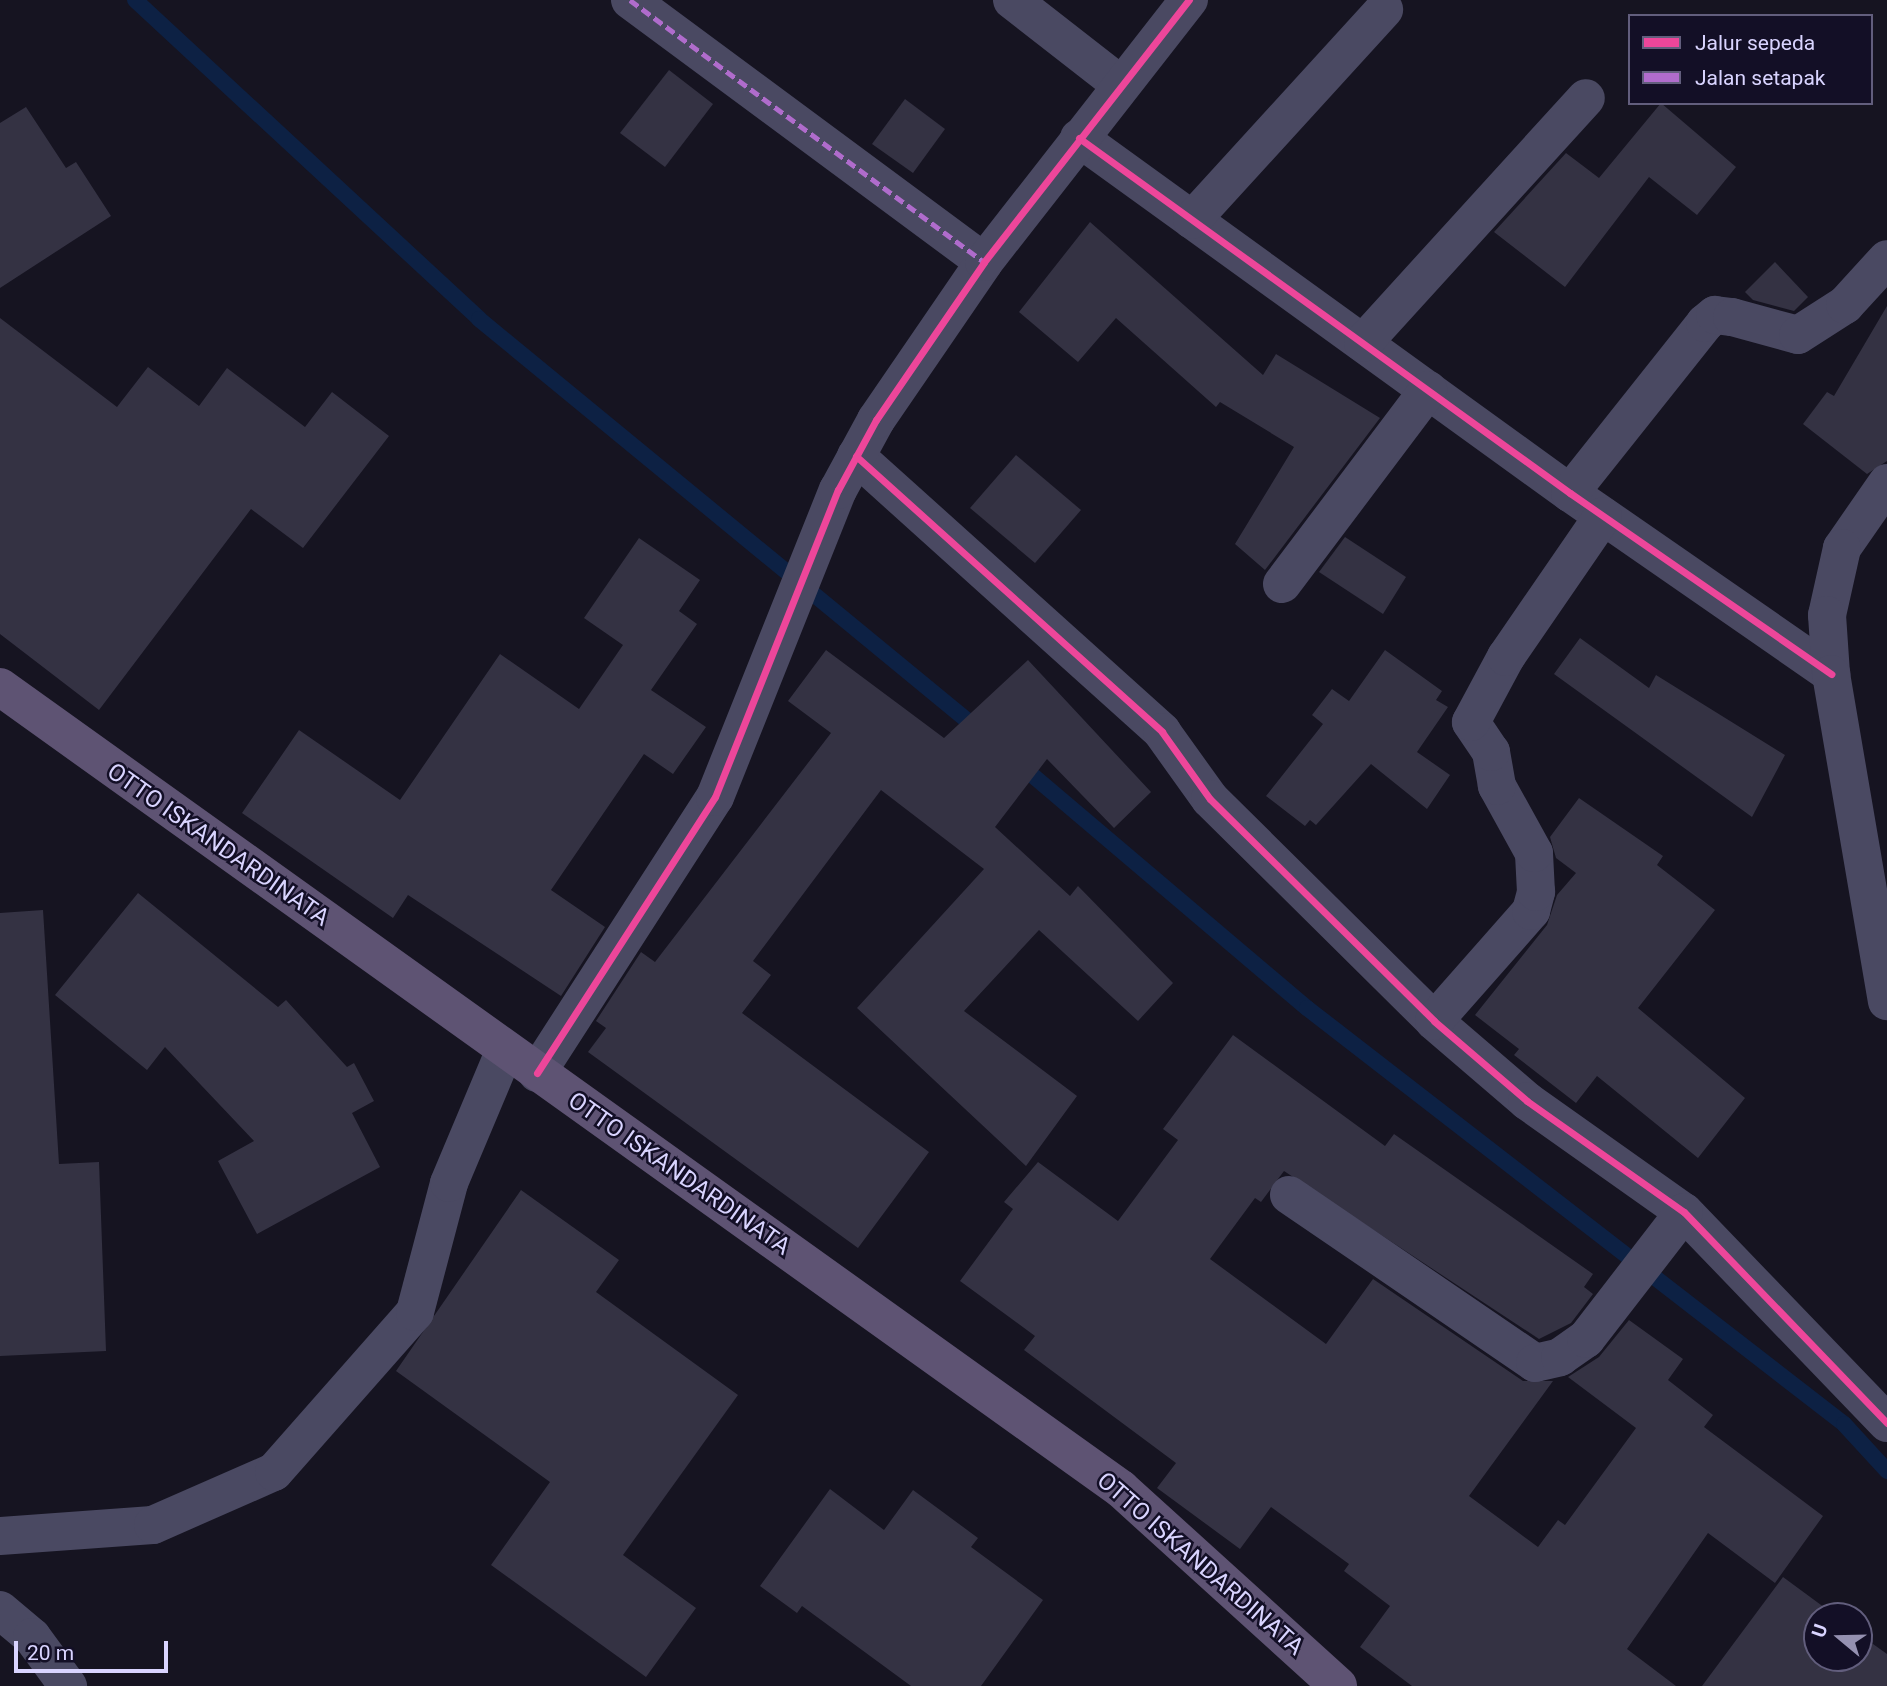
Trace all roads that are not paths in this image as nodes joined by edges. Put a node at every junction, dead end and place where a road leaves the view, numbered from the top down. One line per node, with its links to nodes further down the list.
1 (630, 0): 10 (street)
2 (1012, 0): 5 (street)
3 (1189, 0): 5 (street)
4 (1384, 10): 8 (street)
5 (1120, 84): 7 (street)
6 (1586, 98): 11 (street)
7 (1079, 138): 8 (street); 10 (street)
8 (1192, 220): 11 (street)
9 (1887, 259): 15 (street)
10 (984, 262): 13 (street)
11 (1363, 343): 12 (street)
12 (1428, 390): 15 (street); 17 (street)
13 (856, 456): 21 (street); 23 (street)
14 (1887, 483): 18 (street)
15 (1570, 493): 16 (street)
16 (1603, 516): 18 (street); 21 (street)
17 (1282, 584)
18 (1831, 674): 20 (street)
19 (0, 687): 22 (main road, OTTO ISKANDARDINATA)
20 (1887, 1001)
21 (1434, 1021): 25 (street)
22 (505, 1050): 23 (main road, OTTO ISKANDARDINATA); 27 (street)
23 (537, 1073): 30 (main road, OTTO ISKANDARDINATA)
24 (1290, 1195): 25 (street)
25 (1684, 1212): 26 (street)
26 (1887, 1423)
27 (0, 1536)
28 (0, 1610): 29 (street)
29 (68, 1686)
30 (1338, 1686)

